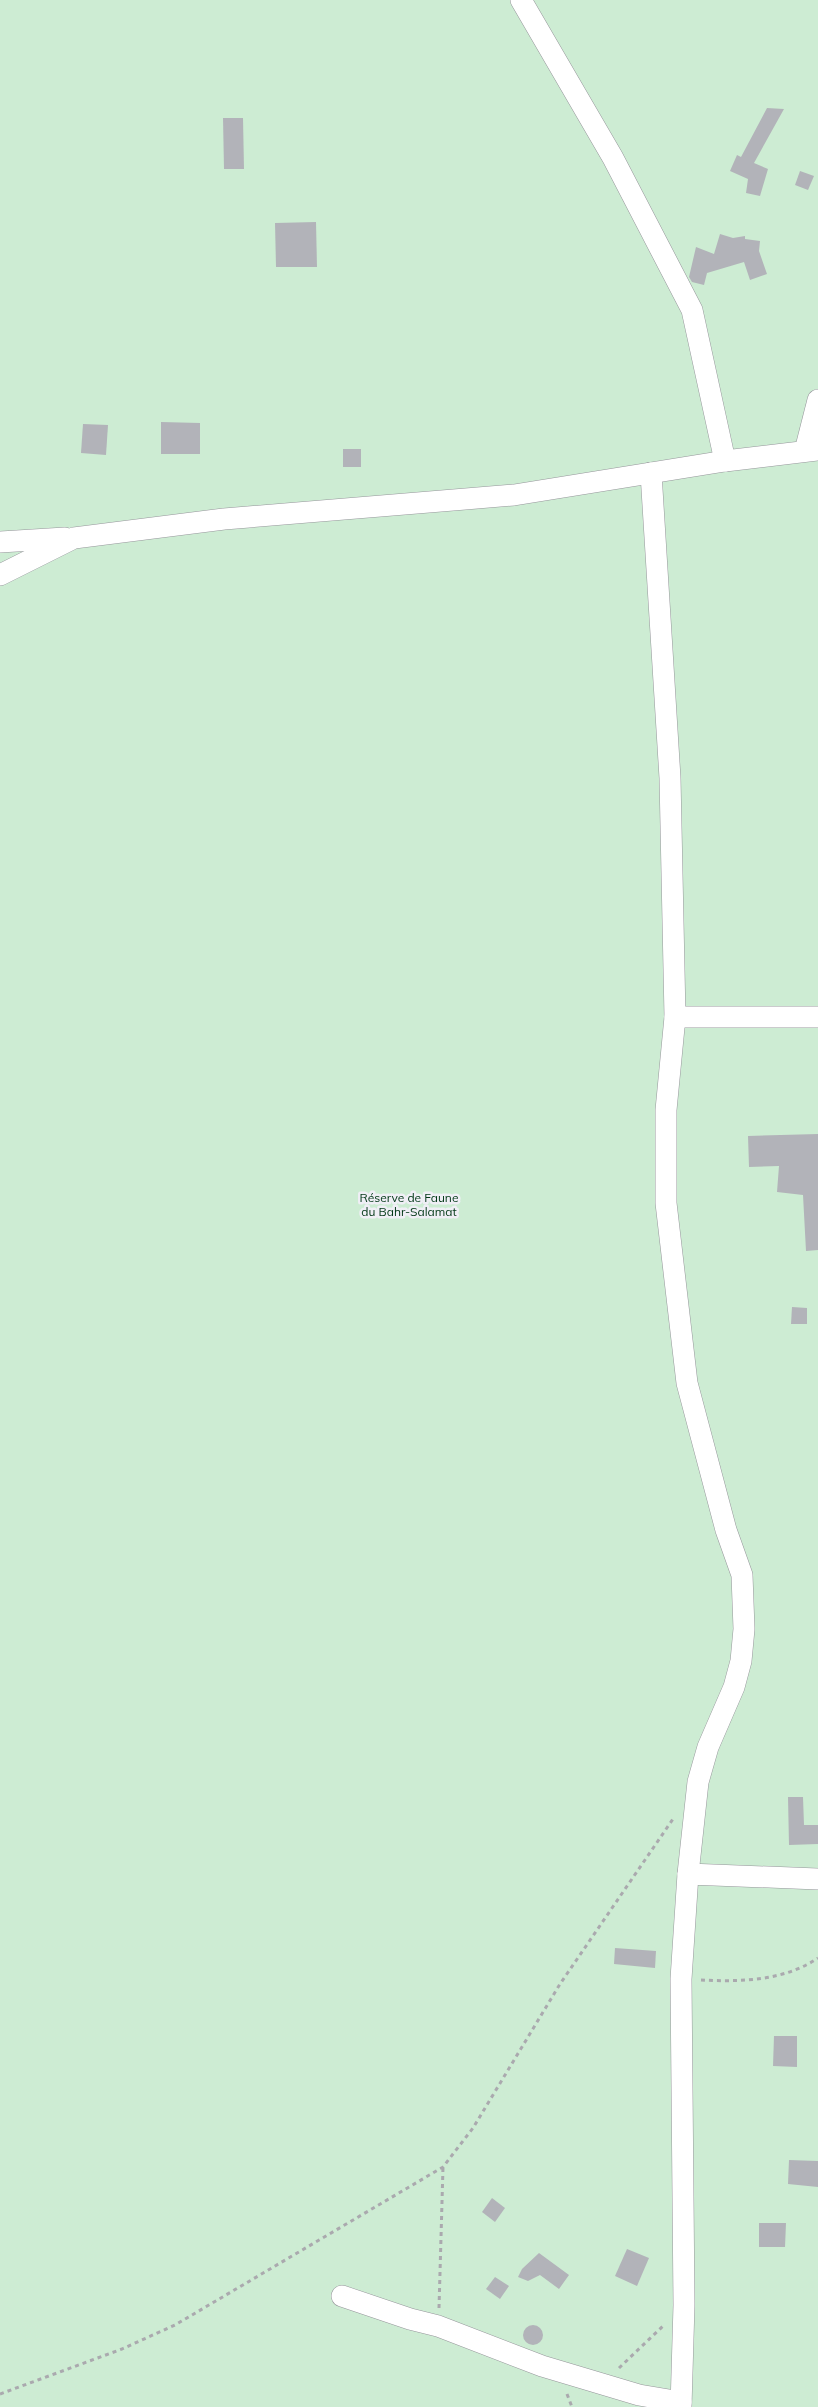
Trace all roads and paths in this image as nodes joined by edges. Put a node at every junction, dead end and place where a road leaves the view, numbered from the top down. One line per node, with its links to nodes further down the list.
1 (521, 0): 4 (street)
2 (818, 400): 3 (street)
3 (812, 450): 4 (street)
4 (725, 461): 5 (street)
5 (651, 473): 6 (street); 9 (street)
6 (74, 538): 7 (street); 8 (street)
7 (0, 542)
8 (0, 575)
9 (675, 1017): 10 (street); 12 (street)
10 (818, 1017)
11 (676, 1815): 16 (path)
12 (688, 1874): 13 (street); 15 (street)
13 (818, 1879)
14 (818, 1958): 15 (path)
15 (681, 1979): 18 (street)
16 (443, 2167): 19 (path); 21 (path)
17 (342, 2296): 19 (street)
18 (684, 2305): 20 (path); 22 (street)
19 (438, 2326): 20 (street)
20 (603, 2385): 22 (street)
21 (0, 2394)
22 (681, 2405)

